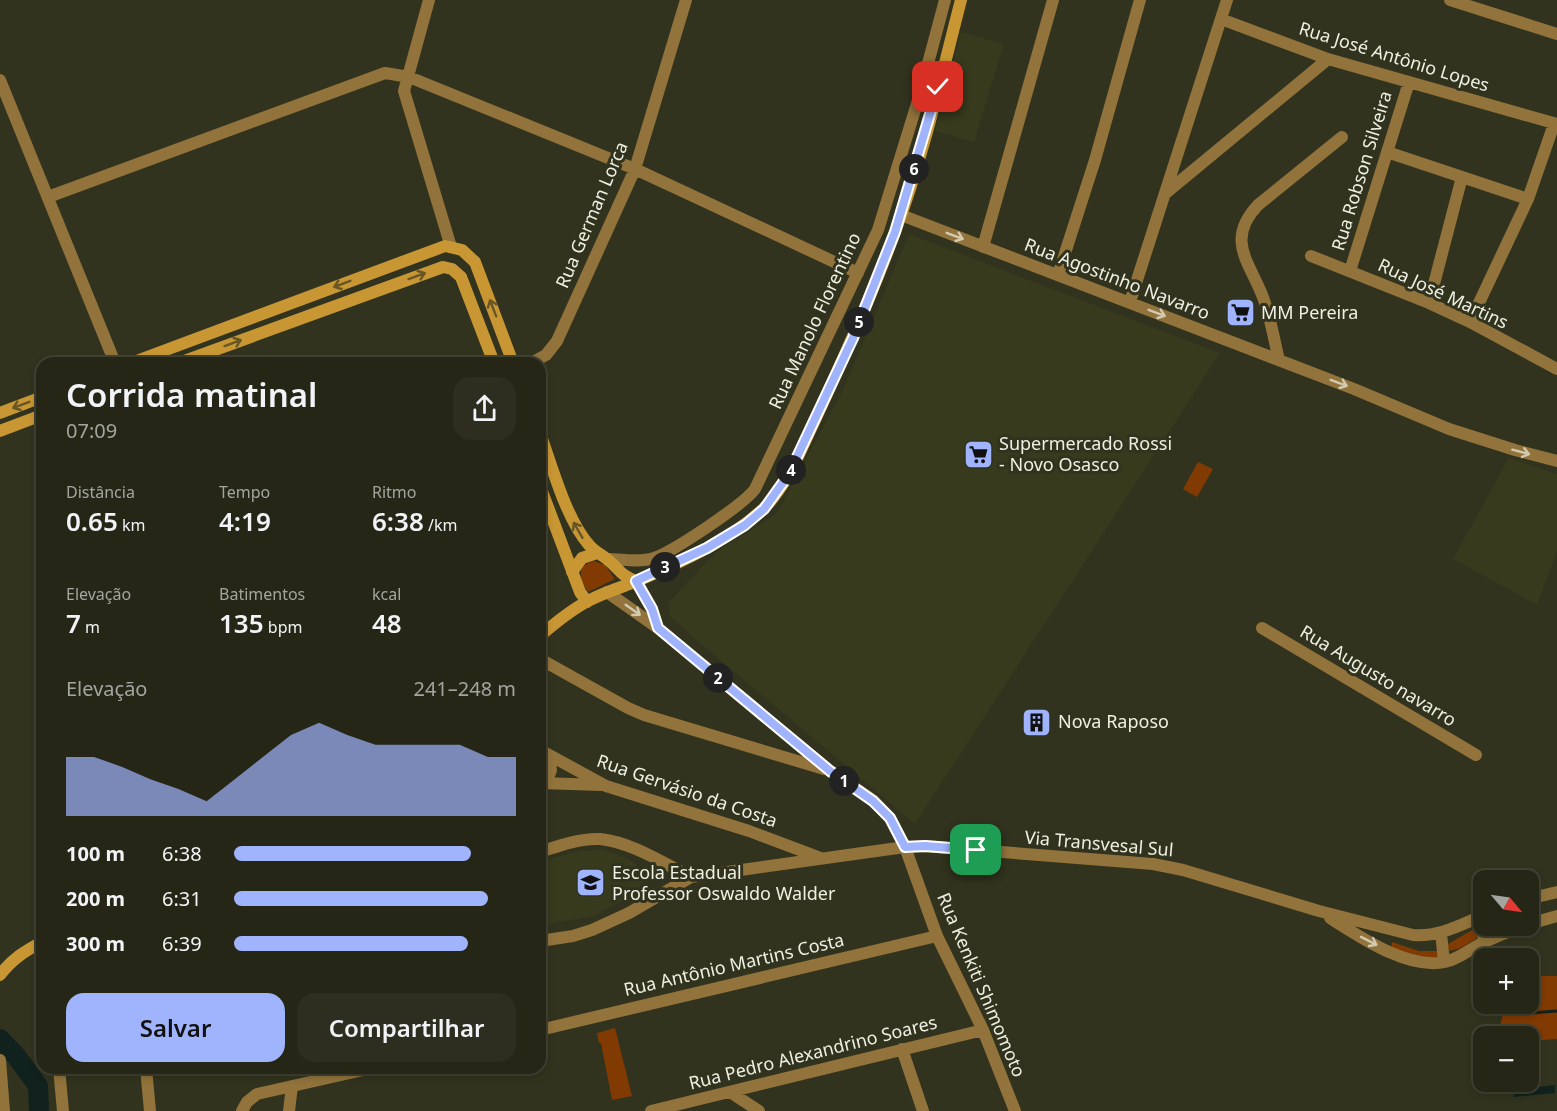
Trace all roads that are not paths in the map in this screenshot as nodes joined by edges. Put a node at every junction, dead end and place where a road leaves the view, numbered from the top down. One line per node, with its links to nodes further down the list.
1 (429, 0): 12 (street)
2 (686, 0): 18 (street, Rua German Lorca)
3 (945, 0): 28 (street, Rua Manolo Florentino)
4 (961, 0): 23 (street)
5 (1053, 0): 25 (street)
6 (1140, 0): 29 (street)
7 (1227, 0): 9 (street)
8 (1450, 0): 10 (street)
9 (1221, 19): 11 (street, Rua José Antônio Lopes); 20 (street)
10 (1557, 34)
11 (1328, 59): 14 (street, Rua José Antônio Lopes); 20 (street)
12 (409, 77): 18 (street); 21 (street); 24 (street)
13 (0, 80): 21 (street)
14 (1409, 82): 15 (street, Rua José Antônio Lopes); 17 (street, Rua Robson Silveira)
15 (1556, 124): 22 (street)
16 (1342, 137): 41 (street)
17 (1387, 152): 19 (street); 27 (street, Rua Robson Silveira)
18 (635, 169): 28 (street); 40 (street, Rua German Lorca)
19 (1462, 177): 22 (street); 31 (street)
20 (1166, 193): 30 (street)
21 (48, 197): 35 (street)
22 (1528, 200): 32 (street)
23 (901, 215): 25 (street, Rua Agostinho Navarro, one-way to 25); 52 (street)
24 (451, 247): 33 (street, one-way to 33); 39 (street, one-way to 24)
25 (983, 247): 29 (street, Rua Agostinho Navarro)
26 (1311, 256): 27 (street, Rua José Martins)
27 (1350, 271): 31 (street, Rua José Martins)
28 (858, 273): 50 (street, Rua Manolo Florentino)
29 (1058, 275): 30 (street, Rua Agostinho Navarro)
30 (1130, 302): 41 (street, Rua Agostinho Navarro, one-way to 41)
31 (1429, 303): 32 (street, Rua José Martins)
32 (1470, 322): 42 (street, Rua José Martins)
33 (206, 334): 34 (street); 36 (street)
34 (213, 350): 37 (street); 38 (street, one-way to 38)
35 (113, 357)
36 (147, 357)
37 (195, 357)
38 (492, 357)
39 (511, 357)
40 (542, 357)
41 (1279, 360): 48 (street, Rua Agostinho Navarro, one-way to 48)
42 (1557, 369)
43 (36, 399): 44 (street, one-way to 44)
44 (0, 413)
45 (36, 417): 46 (street)
46 (0, 431)
47 (546, 450): 50 (street, one-way to 47)
48 (1557, 461)
49 (546, 502): 51 (street)
50 (602, 556): 51 (street); 52 (street)
51 (572, 572): 54 (street)
52 (636, 581): 53 (street); 55 (street, Rua Kenkiti Shimomoto)
53 (607, 592): 54 (street); 55 (street, Rua Kenkiti Shimomoto, one-way to 55)
54 (587, 602): 57 (street)
55 (658, 628): 62 (street, Rua Kenkiti Shimomoto)
56 (1262, 628): 60 (street, Rua Augusto navarro)
57 (546, 631)
58 (546, 663): 62 (street)
59 (546, 754): 65 (street, Rua Gervásio da Costa)
60 (1476, 755)
61 (546, 756): 63 (street)
62 (830, 771): 66 (street, Rua Kenkiti Shimomoto)
63 (546, 777)
64 (546, 783): 65 (street)
65 (606, 786): 68 (street, Rua Gervásio da Costa)
66 (905, 847): 68 (street, Via Transvesal Sul); 72 (street, Via Transvesal Sul); 76 (street, Rua Kenkiti Shimomoto)
67 (546, 850): 69 (street)
68 (825, 859): 69 (street, Via Transvesal Sul)
69 (691, 877): 78 (street)
70 (1557, 892): 71 (street)
71 (1539, 896)
72 (1319, 911): 75 (street, Via Transvesal Sul); 81 (street, Via Transvesal Sul, one-way to 81)
73 (1557, 916): 79 (street, Via Transvesal Sul)
74 (1473, 920): 75 (street, Via Transvesal Sul)
75 (1441, 933): 81 (street)
76 (937, 936): 83 (street, Rua Antônio Martins Costa); 84 (street, Rua Kenkiti Shimomoto)
77 (1484, 936): 79 (street)
78 (546, 940)
79 (1483, 943): 81 (street, Via Transvesal Sul)
80 (36, 945): 82 (street)
81 (1444, 962)
82 (0, 975)
83 (546, 1029)
84 (983, 1030): 85 (street, Rua Pedro Alexandrino Soares); 100 (street, Rua Kenkiti Shimomoto)
85 (902, 1049): 91 (street, Rua Pedro Alexandrino Soares); 99 (street)
86 (0, 1060): 92 (street)
87 (60, 1074): 93 (street)
88 (147, 1074): 94 (street)
89 (345, 1074): 90 (street)
90 (292, 1086): 95 (street); 96 (street)
91 (730, 1092): 97 (street, Rua Pedro Alexandrino Soares); 98 (street)
92 (4, 1111)
93 (63, 1111)
94 (150, 1111)
95 (242, 1111)
96 (289, 1111)
97 (651, 1111)
98 (759, 1111)
99 (923, 1111)
100 (1015, 1111)

